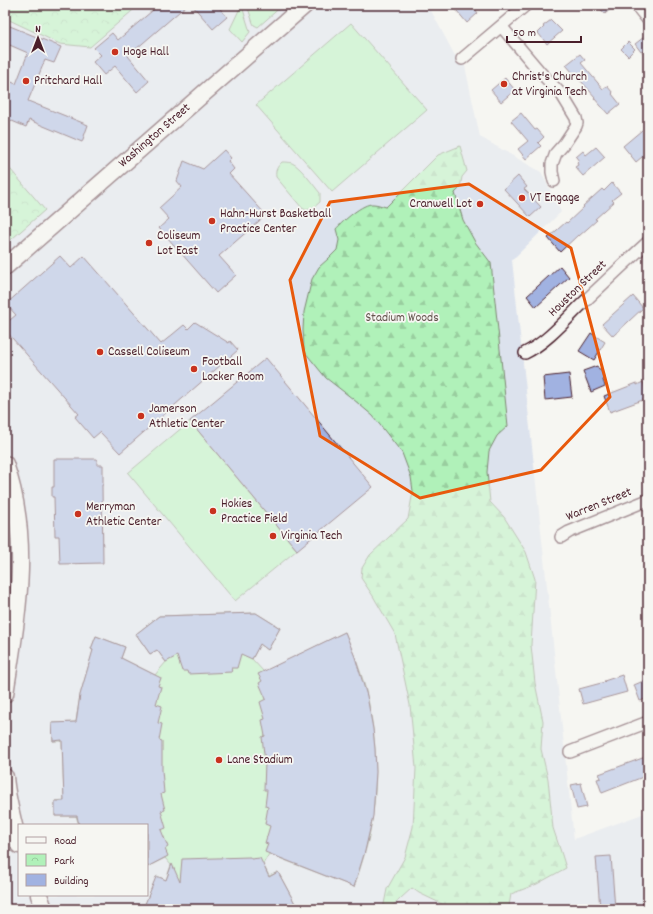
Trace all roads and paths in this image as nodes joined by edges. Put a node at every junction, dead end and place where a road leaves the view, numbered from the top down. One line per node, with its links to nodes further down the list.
1 (305, 5): 9 (main road, Washington Street)
2 (526, 5): 5 (street)
3 (636, 5): 4 (street)
4 (648, 20)
5 (501, 26): 6 (street); 7 (street)
6 (462, 59)
7 (554, 181)
8 (648, 242): 10 (street, Houston Street)
9 (5, 267)
10 (525, 353)
11 (5, 464): 14 (main road)
12 (648, 500): 13 (street, Warren Street)
13 (560, 537)
14 (5, 694)
15 (648, 722): 16 (street)
16 (570, 752)
17 (5, 777): 18 (main road)
18 (18, 841)
19 (39, 896): 20 (main road)
20 (44, 909)

